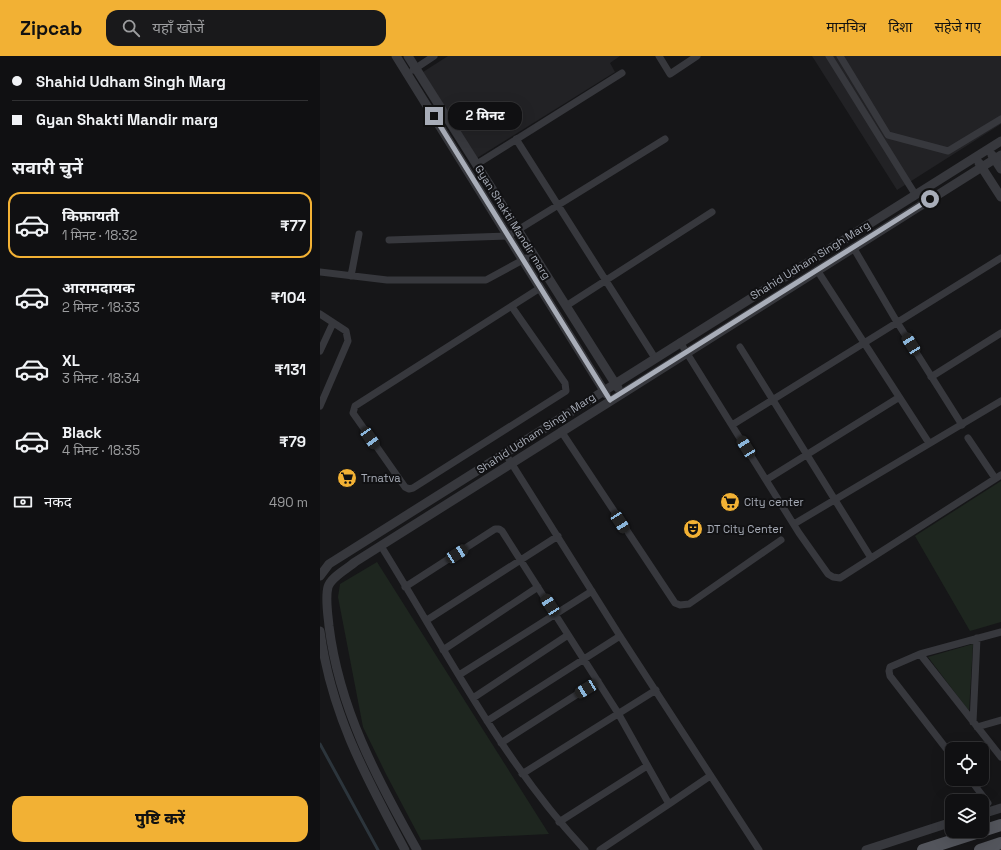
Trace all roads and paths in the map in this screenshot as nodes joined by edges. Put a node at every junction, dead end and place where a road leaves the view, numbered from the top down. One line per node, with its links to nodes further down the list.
1 (396, 56): 9 (street, Gyan Shakti Mandir marg)
2 (408, 56): 8 (street, Gyan Shakti Mandir marg)
3 (434, 56): 8 (street)
4 (659, 56): 5 (street)
5 (697, 56)
6 (829, 56): 21 (street)
7 (840, 56): 11 (street)
8 (416, 68): 9 (street); 18 (street, Gyan Shakti Mandir marg)
9 (408, 73): 27 (street, Gyan Shakti Mandir marg)
10 (622, 73): 13 (street)
11 (1001, 119)
12 (665, 139): 23 (street)
13 (516, 140): 18 (street); 23 (street)
14 (1001, 141): 15 (street, Shahid Udham Singh Marg)
15 (988, 149): 16 (street, Shahid Udham Singh Marg); 17 (street)
16 (975, 157): 19 (street); 21 (street, Shahid Udham Singh Marg)
17 (998, 157): 19 (street, Shahid Udham Singh Marg); 20 (street)
18 (476, 164): 25 (street, Gyan Shakti Mandir marg)
19 (981, 167): 22 (street); 29 (street, Shahid Udham Singh Marg)
20 (1001, 169)
21 (915, 194): 44 (street, Shahid Udham Singh Marg)
22 (1001, 197)
23 (558, 205): 25 (street); 36 (street)
24 (712, 212): 36 (street)
25 (518, 230): 27 (street); 30 (street, Gyan Shakti Mandir marg)
26 (359, 234): 35 (street)
27 (508, 236): 28 (street); 32 (street, Gyan Shakti Mandir marg)
28 (389, 240)
29 (853, 248): 33 (street, Shahid Udham Singh Marg); 41 (street)
30 (534, 254): 32 (street); 38 (street, Gyan Shakti Mandir marg)
31 (1001, 258): 41 (street)
32 (523, 260): 35 (street); 37 (street, Gyan Shakti Mandir marg)
33 (817, 270): 45 (street); 48 (street, Shahid Udham Singh Marg)
34 (320, 272): 35 (street)
35 (351, 276)
36 (606, 280): 38 (street); 49 (street)
37 (540, 288): 39 (street); 52 (street, Gyan Shakti Mandir marg)
38 (566, 306): 51 (street, Gyan Shakti Mandir marg)
39 (512, 307): 39 (street)
40 (320, 316): 42 (street)
41 (897, 322): 45 (street); 50 (street)
42 (333, 323): 47 (street); 58 (street)
43 (1001, 333): 50 (street)
44 (680, 342): 48 (street); 49 (street, Shahid Udham Singh Marg)
45 (864, 343): 54 (street); 56 (street)
46 (740, 347): 56 (street)
47 (320, 351)
48 (686, 352): 53 (street, Shahid Udham Singh Marg); 59 (street)
49 (655, 358): 51 (street, Shahid Udham Singh Marg)
50 (931, 377): 60 (street)
51 (615, 383): 52 (street, Shahid Udham Singh Marg); 53 (street, Gyan Shakti Mandir marg)
52 (603, 391): 55 (street, Gyan Shakti Mandir marg); 64 (street, Shahid Udham Singh Marg)
53 (621, 393): 55 (street, Shahid Udham Singh Marg)
54 (898, 398): 63 (street); 65 (street)
55 (610, 400): 61 (street, Shahid Udham Singh Marg)
56 (772, 400): 59 (street); 65 (street)
57 (1001, 401): 60 (street)
58 (320, 406)
59 (732, 425): 68 (street)
60 (962, 425): 63 (street)
61 (561, 431): 66 (street, Shahid Udham Singh Marg); 72 (street)
62 (968, 438): 67 (street)
63 (929, 443): 69 (street)
64 (505, 453): 66 (street); 76 (street, Shahid Udham Singh Marg)
65 (807, 455): 68 (street); 69 (street)
66 (512, 463): 71 (street); 73 (street, Shahid Udham Singh Marg)
67 (998, 477): 74 (street)
68 (766, 480): 70 (street)
69 (836, 498): 70 (street); 74 (street)
70 (794, 524): 74 (street)
71 (558, 536): 75 (street); 80 (street)
72 (781, 540)
73 (381, 546): 77 (street, Shahid Udham Singh Marg); 78 (street)
74 (871, 558)
75 (520, 560): 78 (street); 79 (street); 82 (street)
76 (320, 577): 77 (street)
77 (328, 587): 113 (street)
78 (405, 587): 82 (street)
79 (538, 587): 81 (street); 88 (street)
80 (592, 591): 81 (street); 86 (street)
81 (555, 614): 85 (street); 91 (street)
82 (427, 620): 88 (street)
83 (320, 631): 112 (street)
84 (1001, 632): 87 (street)
85 (568, 635): 90 (street); 94 (street)
86 (620, 636): 90 (street); 93 (street)
87 (977, 638): 89 (street); 98 (street)
88 (443, 650): 91 (street)
89 (920, 654): 98 (street); 100 (street)
90 (583, 660): 92 (street); 97 (street)
91 (459, 675): 94 (street)
92 (598, 681): 95 (street); 99 (street)
93 (656, 690): 95 (street); 104 (street)
94 (473, 698): 97 (street)
95 (618, 713): 102 (street); 103 (street)
96 (1001, 720): 98 (street)
97 (487, 721): 99 (street)
98 (975, 724): 101 (street)
99 (501, 743): 103 (street)
100 (945, 747)
101 (1001, 757)
102 (647, 766): 105 (street); 108 (street)
103 (522, 774): 108 (street)
104 (710, 776): 105 (street); 116 (street)
105 (669, 804): 115 (street)
106 (1001, 808): 107 (street)
107 (989, 812)
108 (559, 822): 114 (street)
109 (945, 824): 117 (street)
110 (1001, 825): 118 (main road)
111 (1001, 843): 119 (main road)
112 (405, 850)
113 (417, 850)
114 (585, 850)
115 (600, 850)
116 (759, 850)
117 (866, 850)
118 (923, 850)
119 (980, 850)

